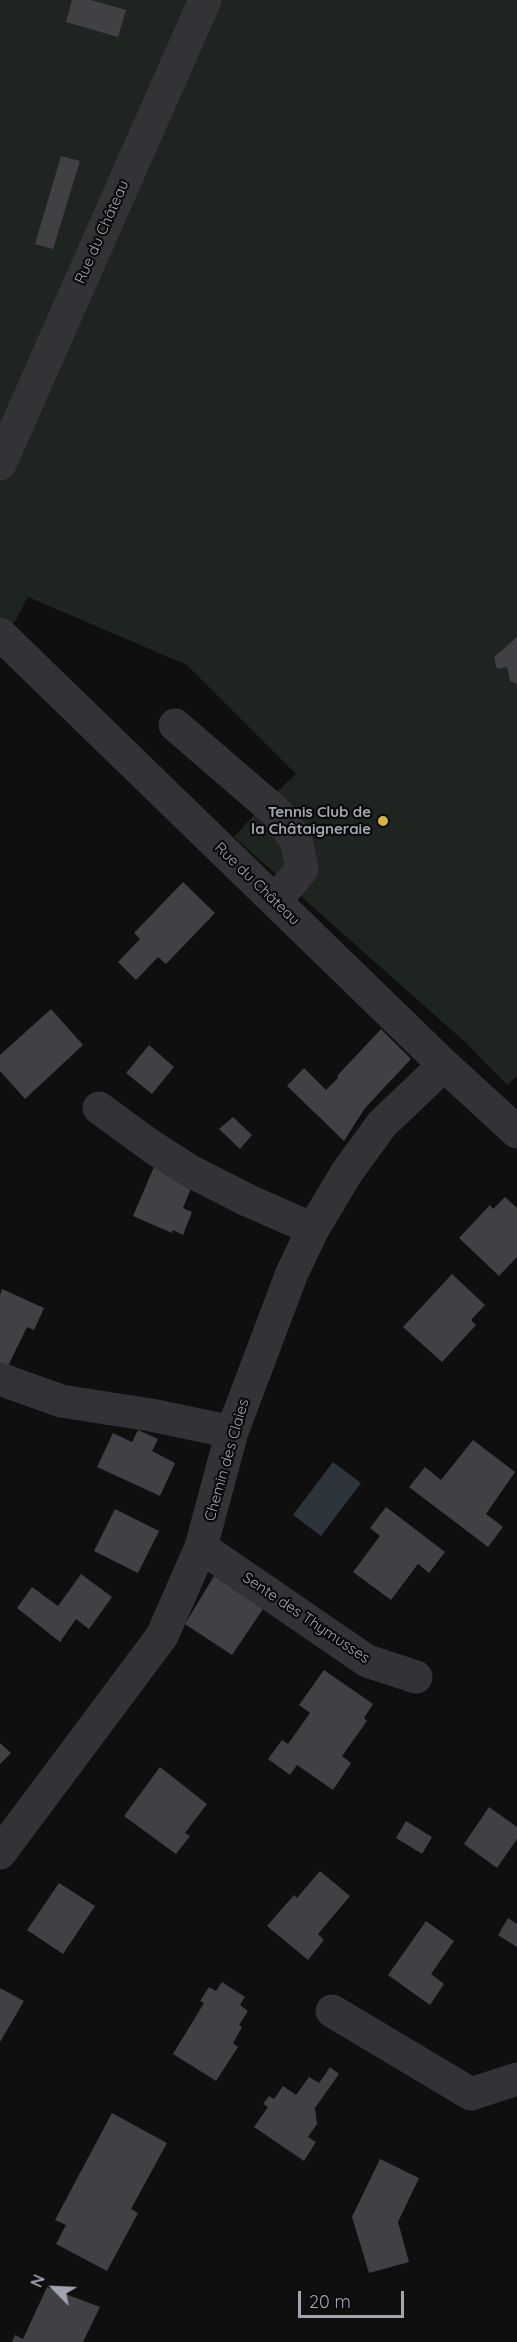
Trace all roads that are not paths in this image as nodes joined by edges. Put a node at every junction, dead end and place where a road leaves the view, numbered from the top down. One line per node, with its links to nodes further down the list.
1 (205, 0): 2 (street, Rue du Château)
2 (0, 464)
3 (0, 634): 5 (street, Rue du Château)
4 (175, 725): 5 (street)
5 (275, 901): 6 (street, Rue du Château)
6 (444, 1065): 8 (street, Rue du Château); 9 (street, Chemin des Claies)
7 (99, 1108): 9 (street)
8 (517, 1132)
9 (313, 1228): 11 (street, Chemin des Claies)
10 (0, 1379): 11 (street)
11 (232, 1432): 12 (street, Chemin des Claies)
12 (201, 1546): 13 (street, Sente des Thymusses); 14 (street, Chemin des Claies)
13 (416, 1677)
14 (0, 1852)
15 (332, 2011): 16 (street)
16 (517, 2079)

